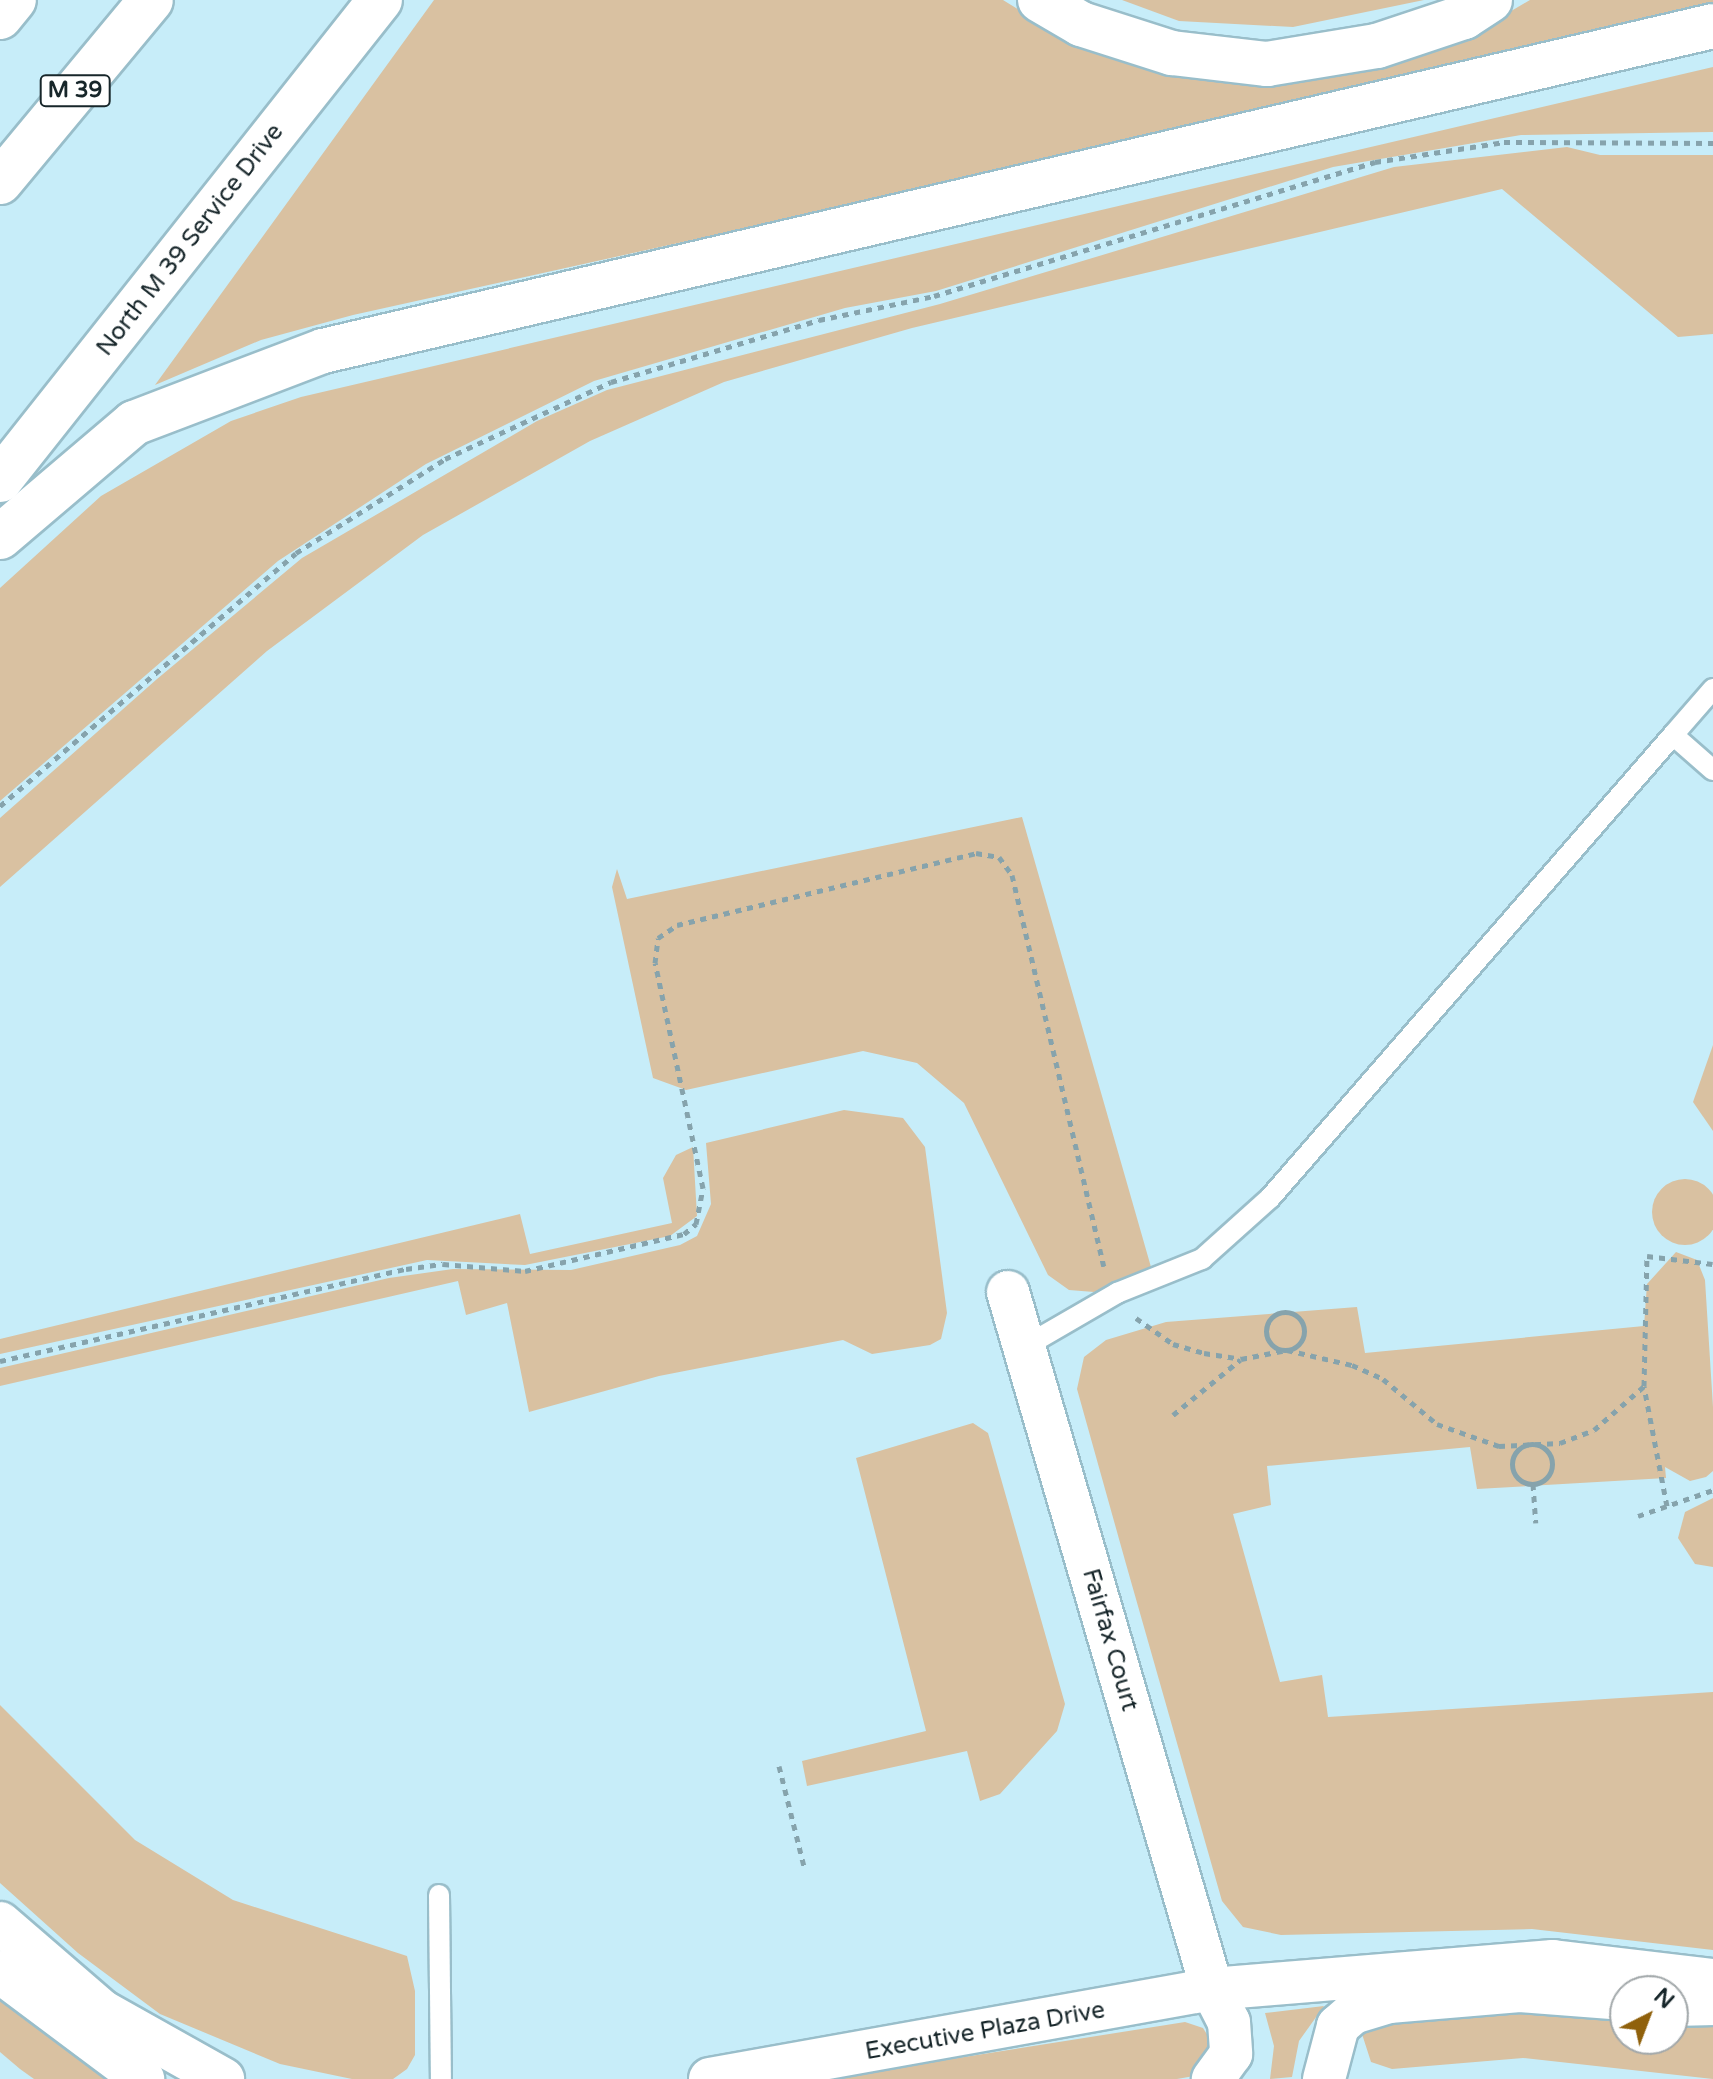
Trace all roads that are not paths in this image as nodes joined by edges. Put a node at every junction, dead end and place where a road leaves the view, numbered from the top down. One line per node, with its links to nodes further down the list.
1 (14, 0): 6 (main road)
2 (151, 0): 8 (main road, M 39)
3 (380, 0): 9 (main road, North M 39 Service Drive)
4 (1040, 0): 5 (main road)
5 (1490, 0)
6 (0, 17)
7 (1713, 26): 10 (main road)
8 (0, 182)
9 (0, 480)
10 (0, 537)
11 (1713, 689): 12 (lane)
12 (1673, 735): 13 (lane); 15 (lane)
13 (1713, 770)
14 (1008, 1292): 15 (street, Fairfax Court)
15 (1024, 1347): 20 (street, Fairfax Court)
16 (439, 1895): 26 (lane)
17 (0, 1923): 25 (street)
18 (0, 1972): 24 (street)
19 (1713, 1980): 20 (street, Executive Plaza Drive)
20 (1212, 1989): 27 (street, Executive Plaza Drive); 28 (street)
21 (1609, 1998): 29 (street)
22 (1713, 2004): 23 (street)
23 (1689, 2005)
24 (143, 2079)
25 (223, 2079)
26 (441, 2079)
27 (710, 2079)
28 (1213, 2079)
29 (1324, 2079)

